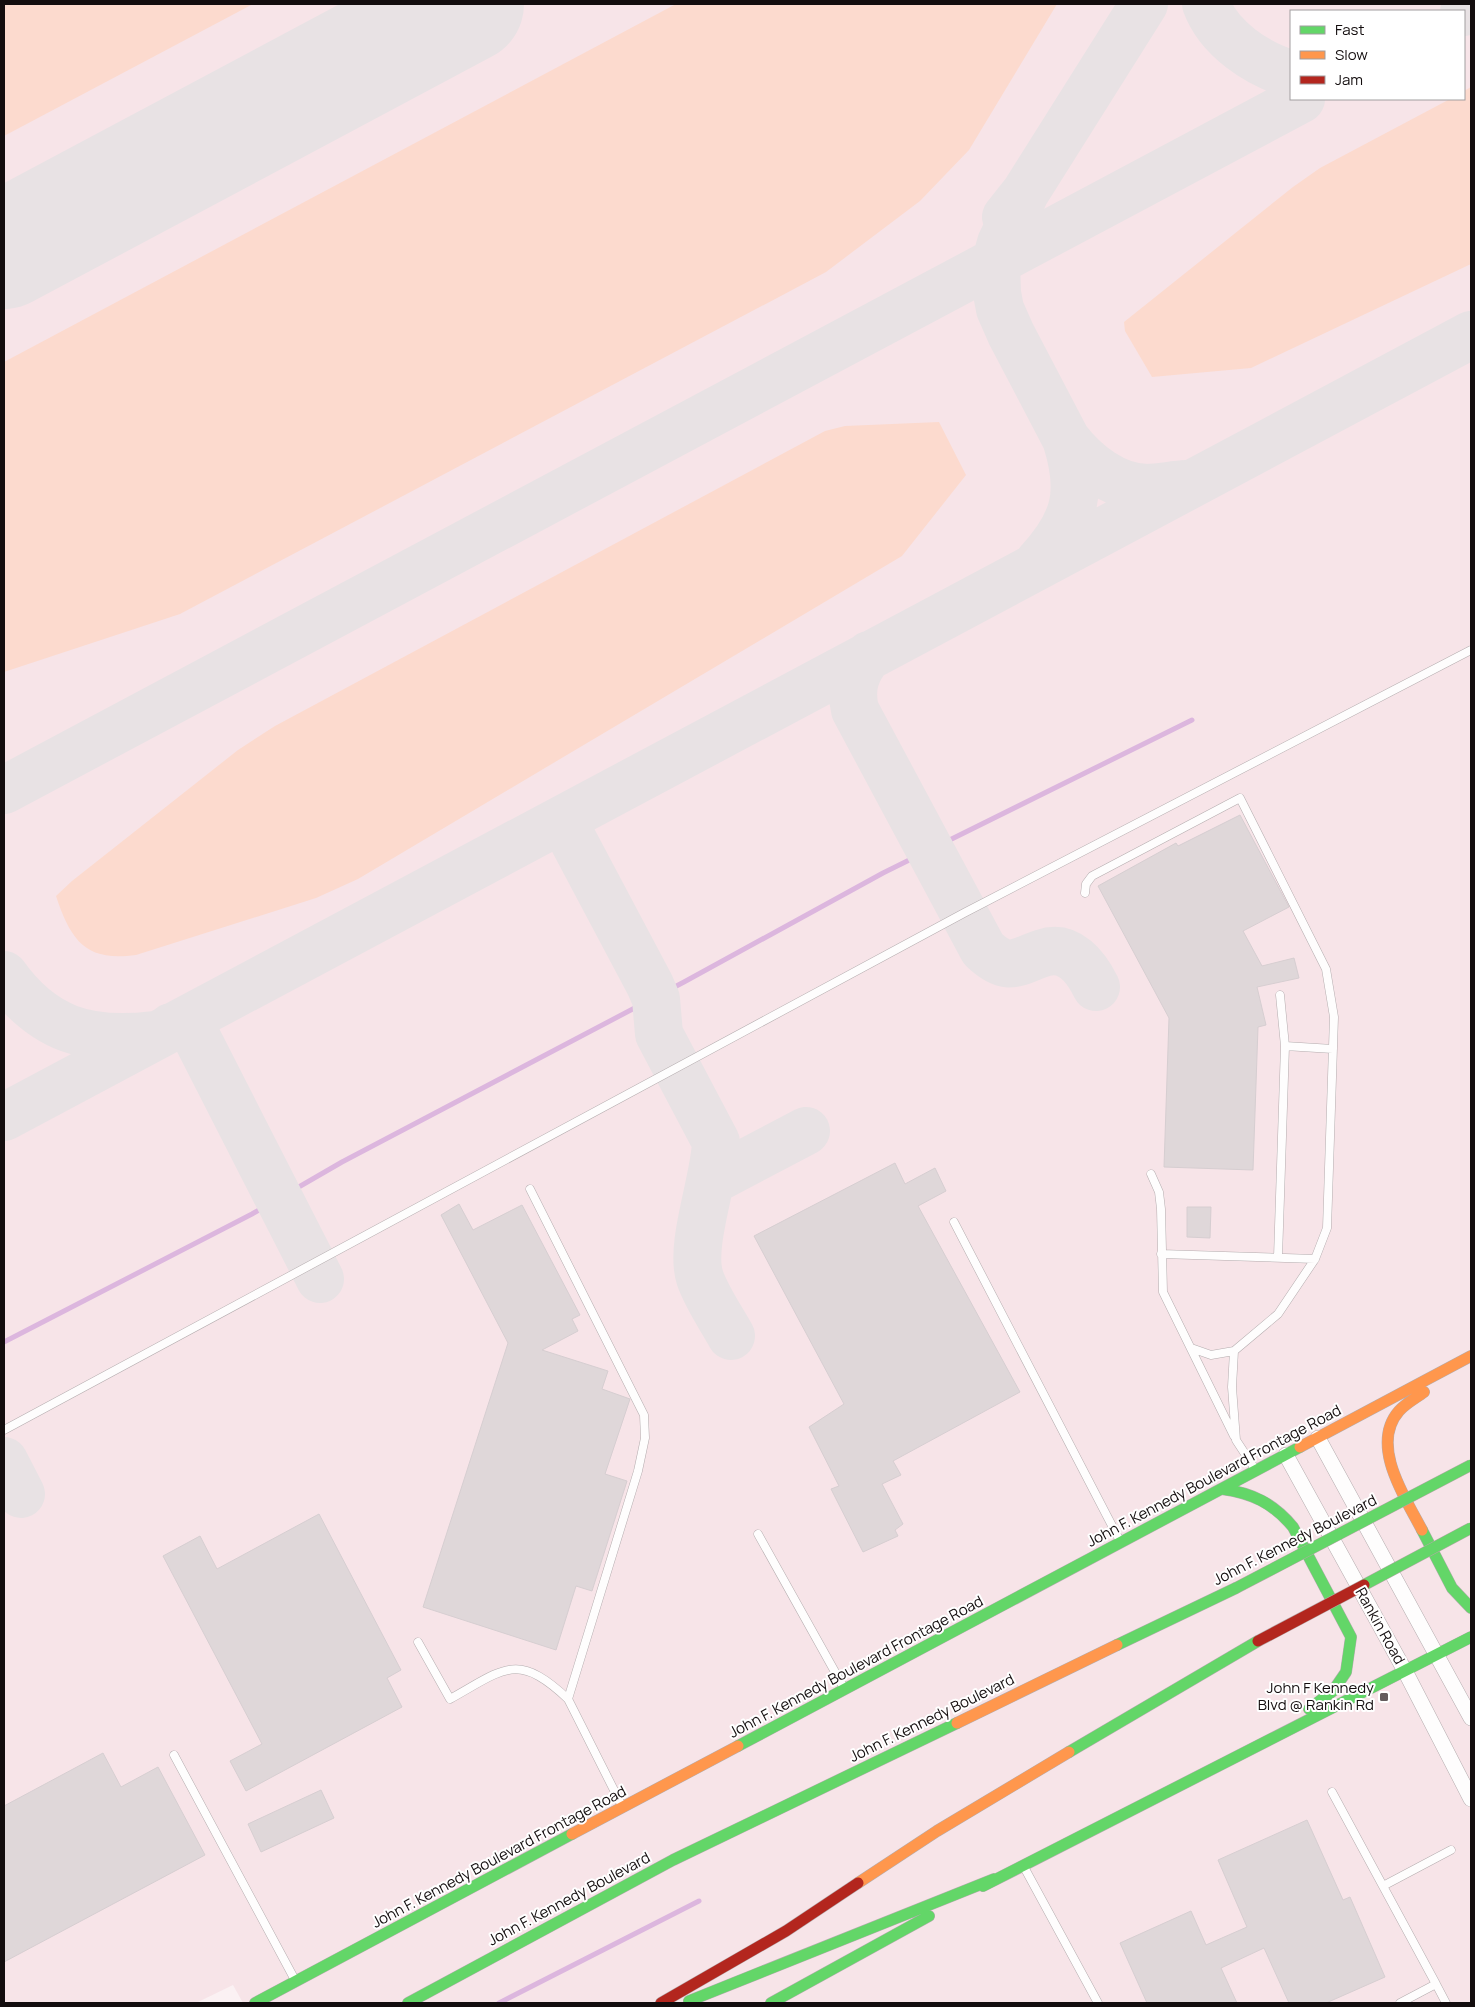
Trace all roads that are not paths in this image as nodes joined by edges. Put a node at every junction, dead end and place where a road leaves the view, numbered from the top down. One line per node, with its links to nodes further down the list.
1 (1471, 650): 15 (lane)
2 (1086, 893): 5 (lane)
3 (1280, 995): 4 (lane)
4 (1285, 1046): 5 (lane); 10 (lane)
5 (1333, 1049): 11 (lane)
6 (1151, 1174): 9 (lane)
7 (530, 1188): 31 (lane)
8 (954, 1222): 24 (lane)
9 (1161, 1254): 10 (lane); 12 (lane)
10 (1278, 1258): 11 (lane)
11 (1315, 1259): 13 (lane)
12 (1190, 1347): 13 (lane); 17 (lane)
13 (1234, 1351): 17 (lane)
14 (1469, 1357): 16 (main road, John F. Kennedy Boulevard Frontage Road); 25 (main road)
15 (4, 1430)
16 (1318, 1438): 18 (main road, John F. Kennedy Boulevard Frontage Road); 28 (street)
17 (1236, 1440): 20 (lane)
18 (1286, 1455): 20 (main road, John F. Kennedy Boulevard Frontage Road); 29 (street, Rankin Road)
19 (1471, 1465): 45 (main road, John F. Kennedy Boulevard, bridge)
20 (1256, 1471): 21 (main road, John F. Kennedy Boulevard Frontage Road)
21 (1222, 1489): 24 (main road, John F. Kennedy Boulevard Frontage Road); 33 (main road)
22 (1471, 1528): 46 (main road, bridge)
23 (758, 1534): 30 (lane)
24 (1121, 1543): 30 (main road, John F. Kennedy Boulevard Frontage Road)
25 (1471, 1608)
26 (1471, 1637): 28 (main road)
27 (418, 1642): 31 (lane)
28 (1438, 1654): 29 (main road); 32 (street)
29 (1405, 1671): 33 (main road); 36 (street, Rankin Road)
30 (845, 1690): 37 (main road, John F. Kennedy Boulevard Frontage Road)
31 (568, 1699): 37 (lane)
32 (1471, 1718)
33 (1268, 1741): 39 (main road)
34 (174, 1755): 42 (lane)
35 (1332, 1792): 41 (lane)
36 (1471, 1799)
37 (622, 1808): 42 (main road, John F. Kennedy Boulevard Frontage Road)
38 (1451, 1850): 41 (lane)
39 (1023, 1865): 40 (main road); 49 (lane)
40 (994, 1879): 47 (main road); 48 (main road)
41 (1383, 1886): 43 (lane)
42 (296, 1982): 44 (main road, John F. Kennedy Boulevard Frontage Road)
43 (1436, 1984): 50 (lane); 51 (lane)
44 (255, 2003)
45 (408, 2003)
46 (661, 2003)
47 (684, 2003)
48 (771, 2003)
49 (1098, 2003)
50 (1400, 2003)
51 (1446, 2003)

